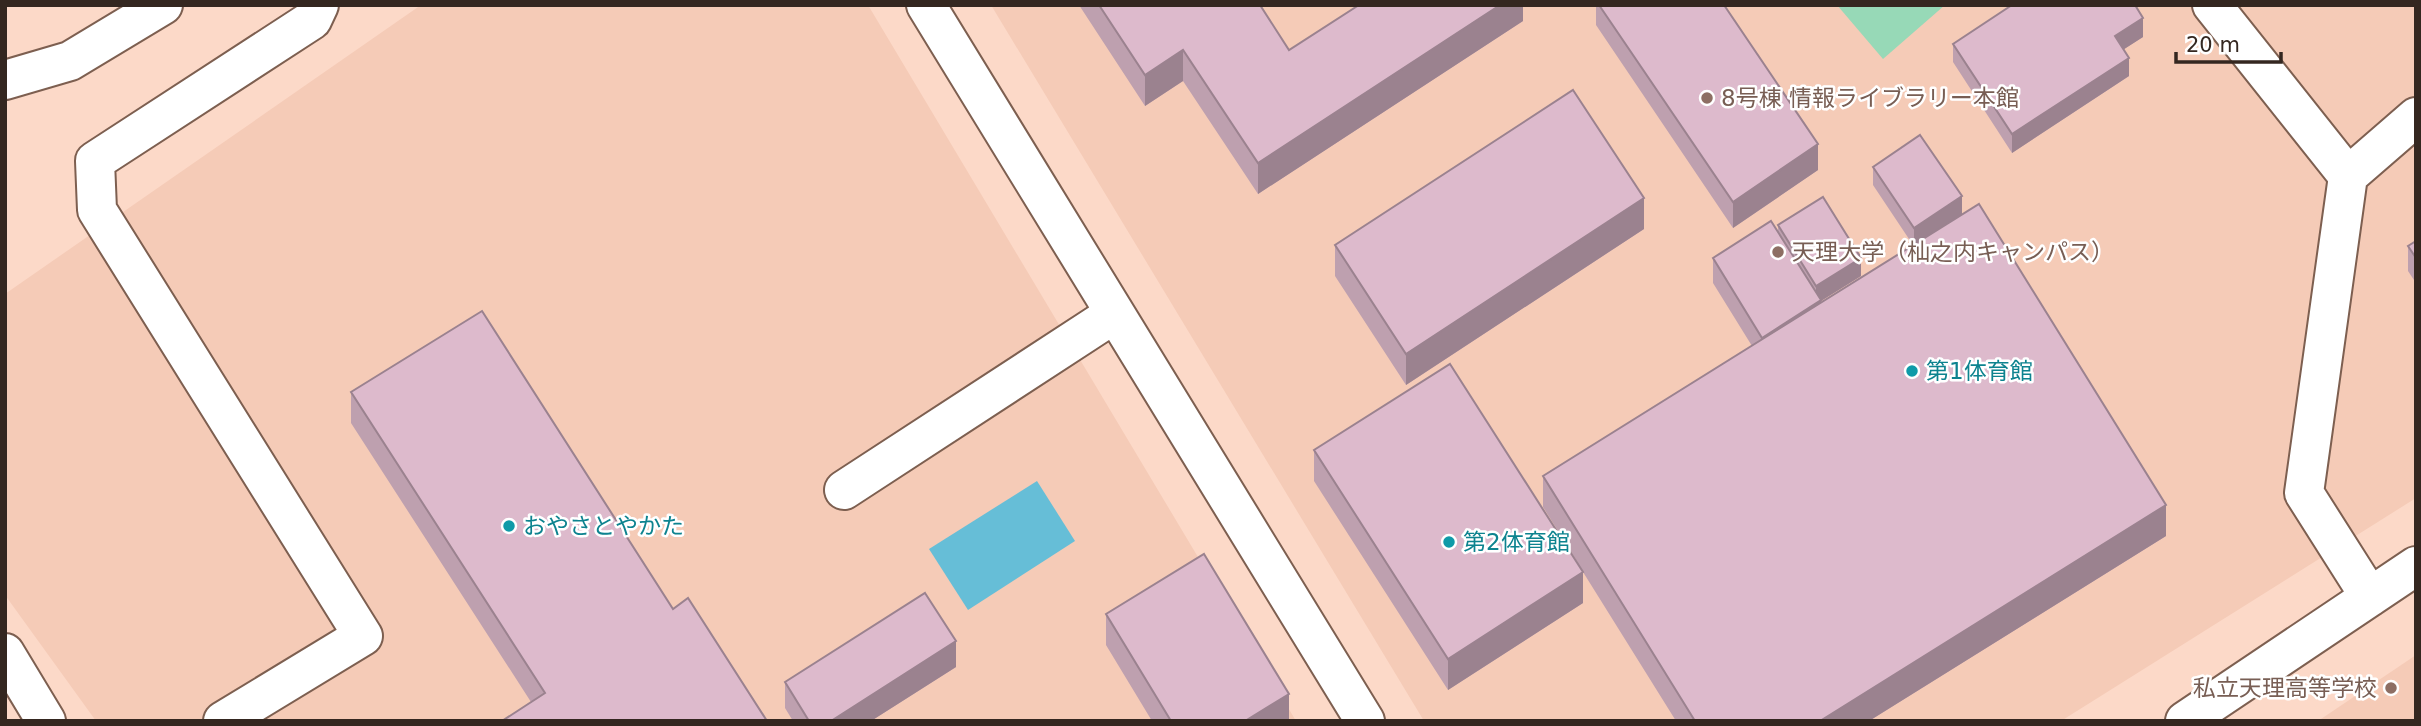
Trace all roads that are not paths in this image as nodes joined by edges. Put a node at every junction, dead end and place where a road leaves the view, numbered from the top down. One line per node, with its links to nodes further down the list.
1 (163, 5): 5 (street)
2 (319, 5): 14 (street)
3 (926, 5): 8 (street)
4 (2212, 5): 7 (street)
5 (5, 80)
6 (2416, 117): 7 (street)
7 (2348, 176): 11 (street)
8 (1114, 314): 9 (street); 15 (street)
9 (844, 490)
10 (2416, 566): 11 (street)
11 (2370, 597): 16 (street)
12 (5, 653): 13 (street)
13 (46, 721)
14 (223, 721)
15 (1364, 721)
16 (2185, 721)

